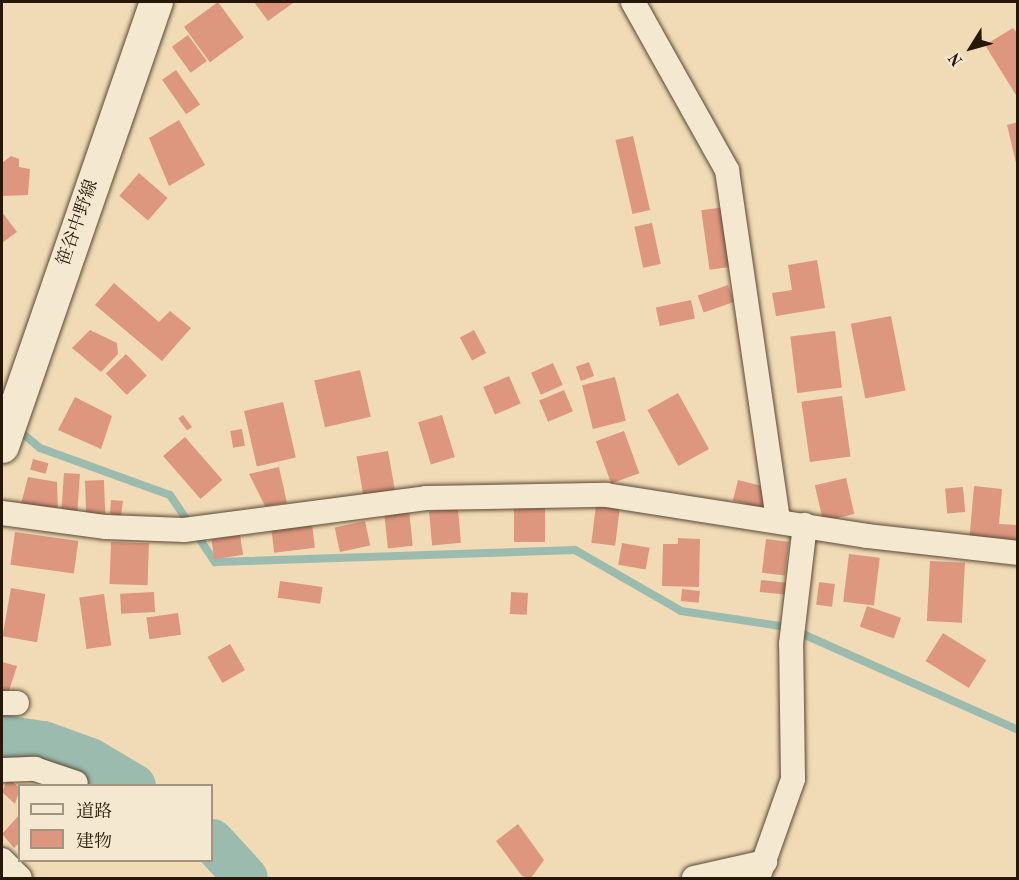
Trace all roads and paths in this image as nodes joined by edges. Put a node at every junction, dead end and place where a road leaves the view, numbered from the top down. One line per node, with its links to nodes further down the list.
1 (156, 2): 3 (street, 笹谷中野線)
2 (633, 2): 5 (street)
3 (2, 444)
4 (2, 513): 5 (street)
5 (777, 519): 6 (street)
6 (804, 525): 7 (street); 11 (street)
7 (1017, 553)
8 (2, 771): 9 (street)
9 (76, 783)
10 (2, 860): 12 (street)
11 (762, 870): 13 (street)
12 (20, 879)
13 (693, 879)

